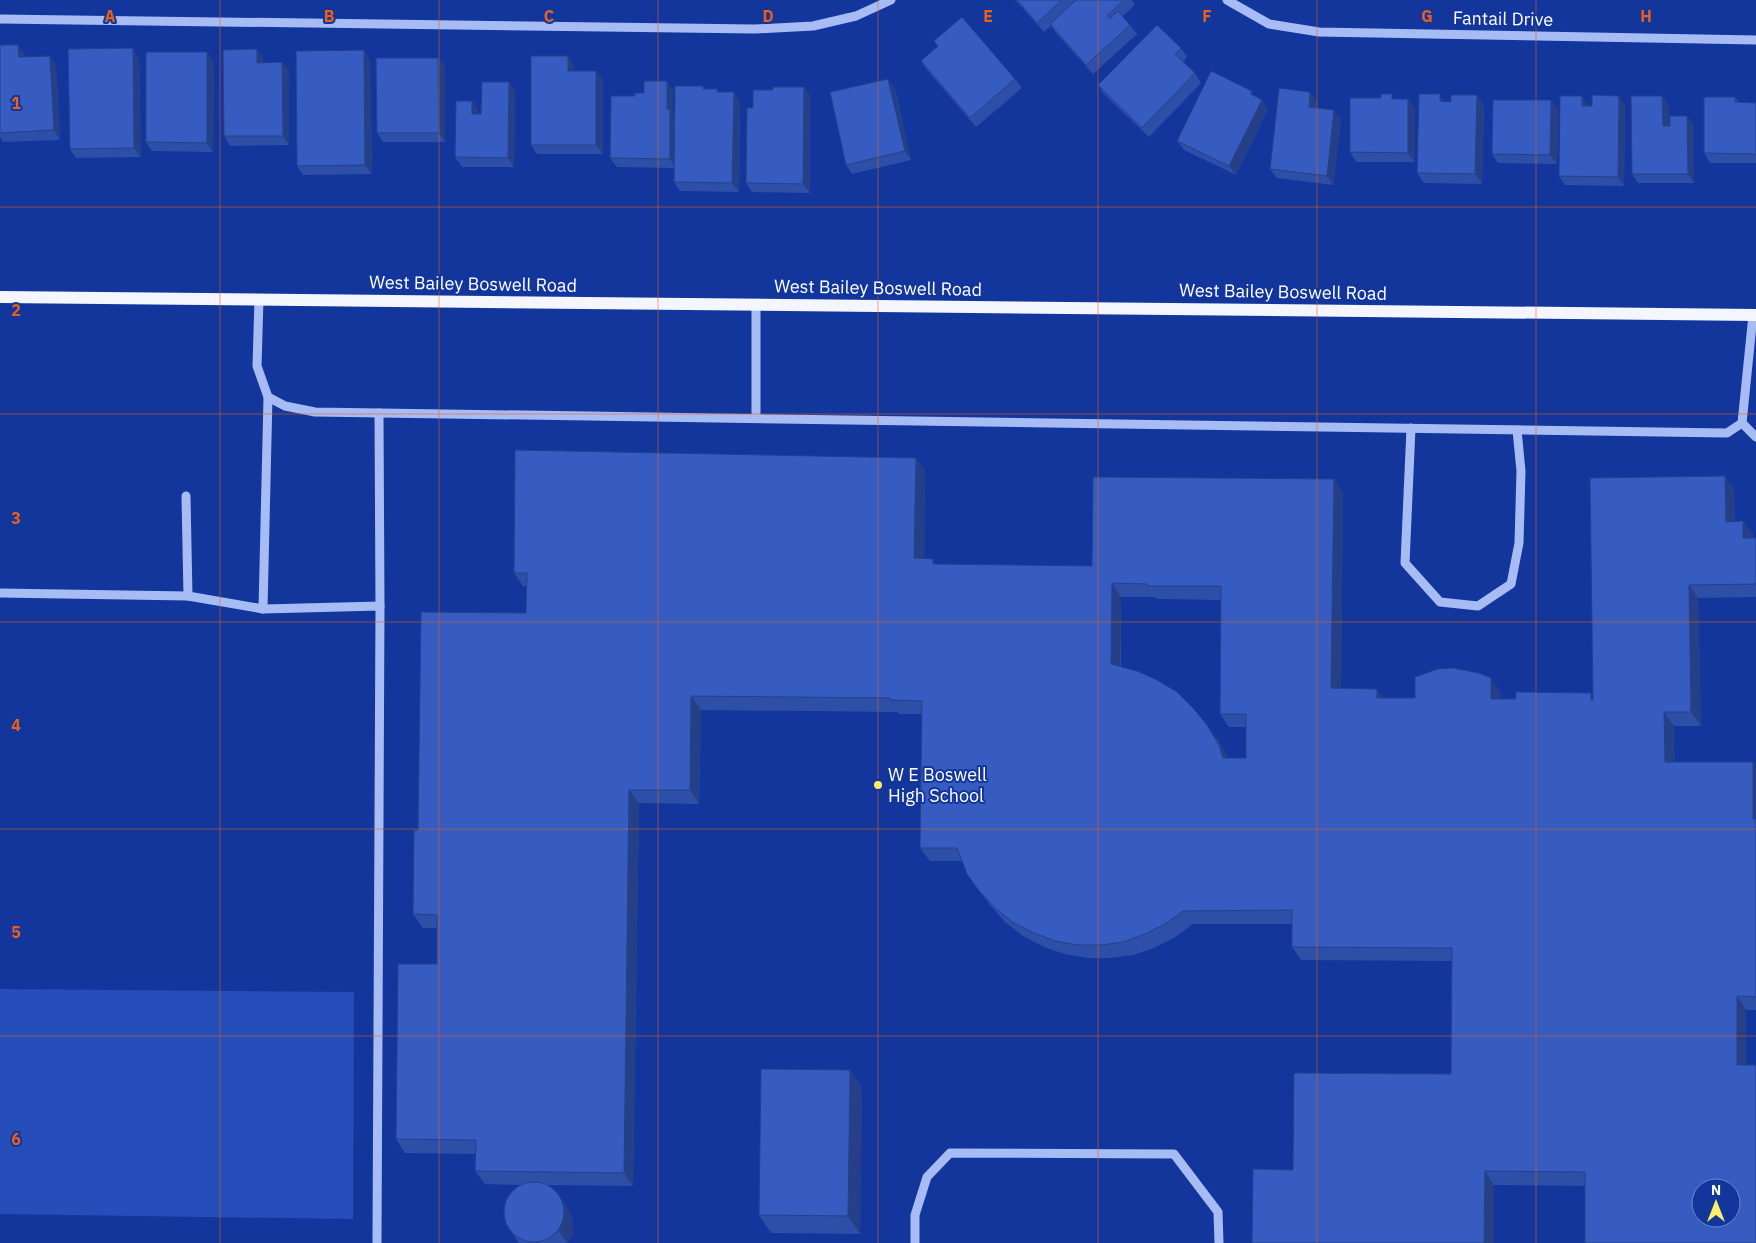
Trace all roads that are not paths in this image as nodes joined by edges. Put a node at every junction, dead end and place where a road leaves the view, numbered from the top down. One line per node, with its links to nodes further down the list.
1 (890, 0): 3 (street)
2 (1227, 0): 4 (street, Fantail Drive)
3 (0, 19)
4 (1756, 40)
5 (0, 297): 6 (main road, West Bailey Boswell Road)
6 (259, 299): 7 (main road, West Bailey Boswell Road); 9 (street)
7 (756, 304): 8 (main road, West Bailey Boswell Road); 11 (street)
8 (1755, 315): 12 (street)
9 (268, 397): 10 (street); 20 (street)
10 (379, 413): 11 (street); 19 (street)
11 (756, 418): 13 (street)
12 (1742, 423): 14 (street); 15 (street)
13 (1411, 428): 14 (street); 14 (street)
14 (1517, 430)
15 (1756, 437)
16 (186, 496): 18 (street)
17 (0, 593): 18 (street)
18 (188, 596): 20 (street)
19 (380, 606): 20 (street); 21 (street)
20 (263, 609)
21 (377, 1243)
22 (915, 1243): 23 (street)
23 (1219, 1243)

